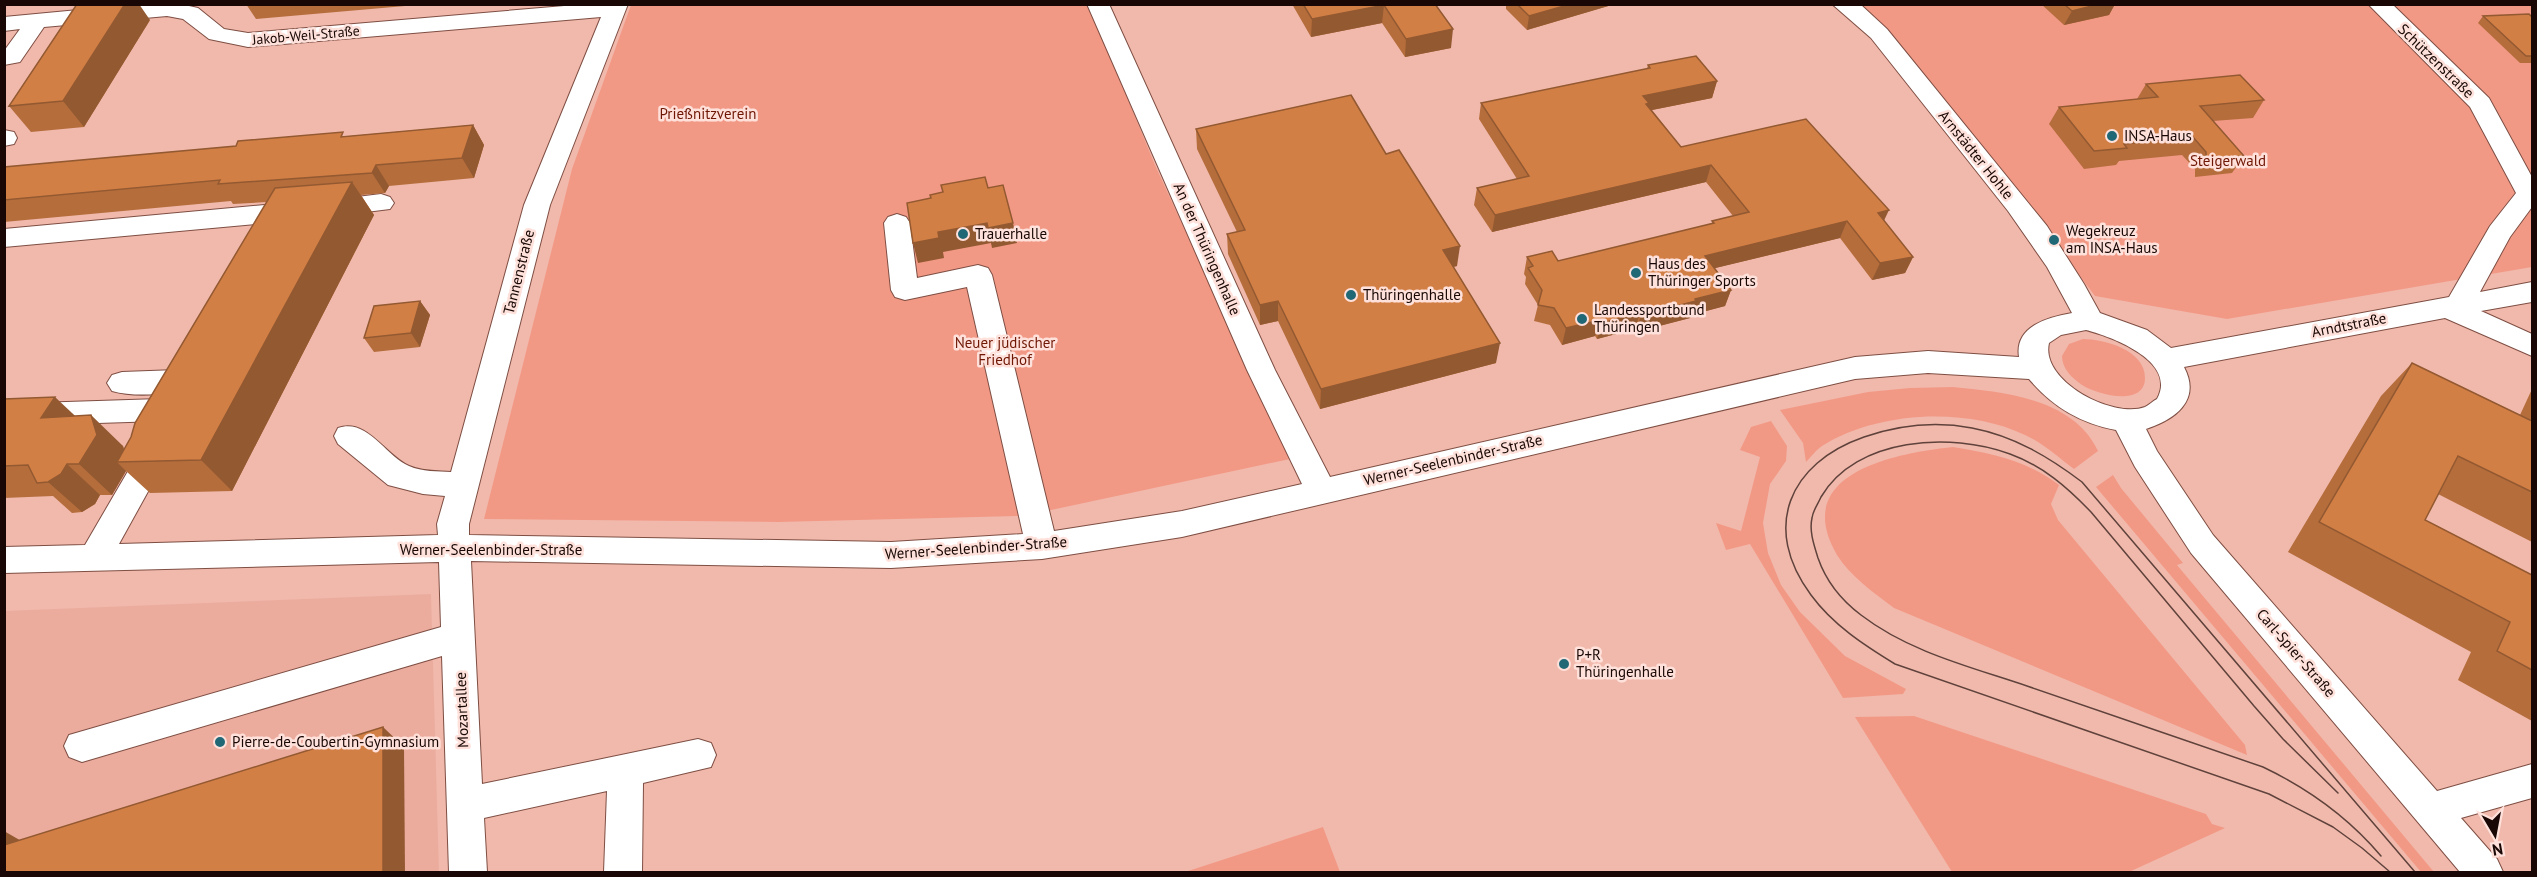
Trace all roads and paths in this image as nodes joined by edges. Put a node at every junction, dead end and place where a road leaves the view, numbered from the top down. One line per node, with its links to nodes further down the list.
1 (1098, 4): 25 (street, An der Thüringenhalle)
2 (1843, 4): 15 (street, Arnstädter Hohle)
3 (2379, 4): 14 (street, Schützenstraße)
4 (616, 7): 5 (street, Jakob-Weil-Straße); 24 (street, Tannenstraße)
5 (37, 21): 6 (street, Jakob-Weil-Straße); 7 (street)
6 (4, 24)
7 (4, 58)
8 (381, 203): 9 (street)
9 (275, 213): 11 (street); 12 (street)
10 (897, 223): 26 (street)
11 (4, 238)
12 (252, 253)
13 (2532, 292): 14 (street, Arndtstraße)
14 (2453, 306): 16 (street); 17 (street, Arndtstraße)
15 (2090, 321): 17 (street); 18 (street)
16 (2532, 346)
17 (2165, 360): 22 (street)
18 (2037, 369): 22 (street); 25 (street, Werner-Seelenbinder-Straße)
19 (122, 383): 20 (street)
20 (160, 410): 21 (street); 28 (street)
21 (4, 415)
22 (2126, 420): 36 (street, Carl-Spier-Straße)
23 (349, 436): 24 (street)
24 (465, 485): 27 (street, Tannenstraße)
25 (1321, 490): 26 (street, Werner-Seelenbinder-Straße)
26 (1042, 546): 27 (street, Werner-Seelenbinder-Straße)
27 (455, 548): 28 (street, Werner-Seelenbinder-Straße); 30 (street, Mozartallee)
28 (94, 558): 29 (street, Werner-Seelenbinder-Straße)
29 (4, 560)
30 (459, 636): 31 (street); 35 (street, Mozartallee)
31 (82, 746)
32 (698, 755): 33 (street)
33 (625, 771): 35 (street); 38 (street)
34 (2532, 781): 36 (street)
35 (465, 805): 37 (street, Mozartallee)
36 (2430, 810): 39 (street, Carl-Spier-Straße)
37 (468, 873)
38 (623, 873)
39 (2484, 873)

